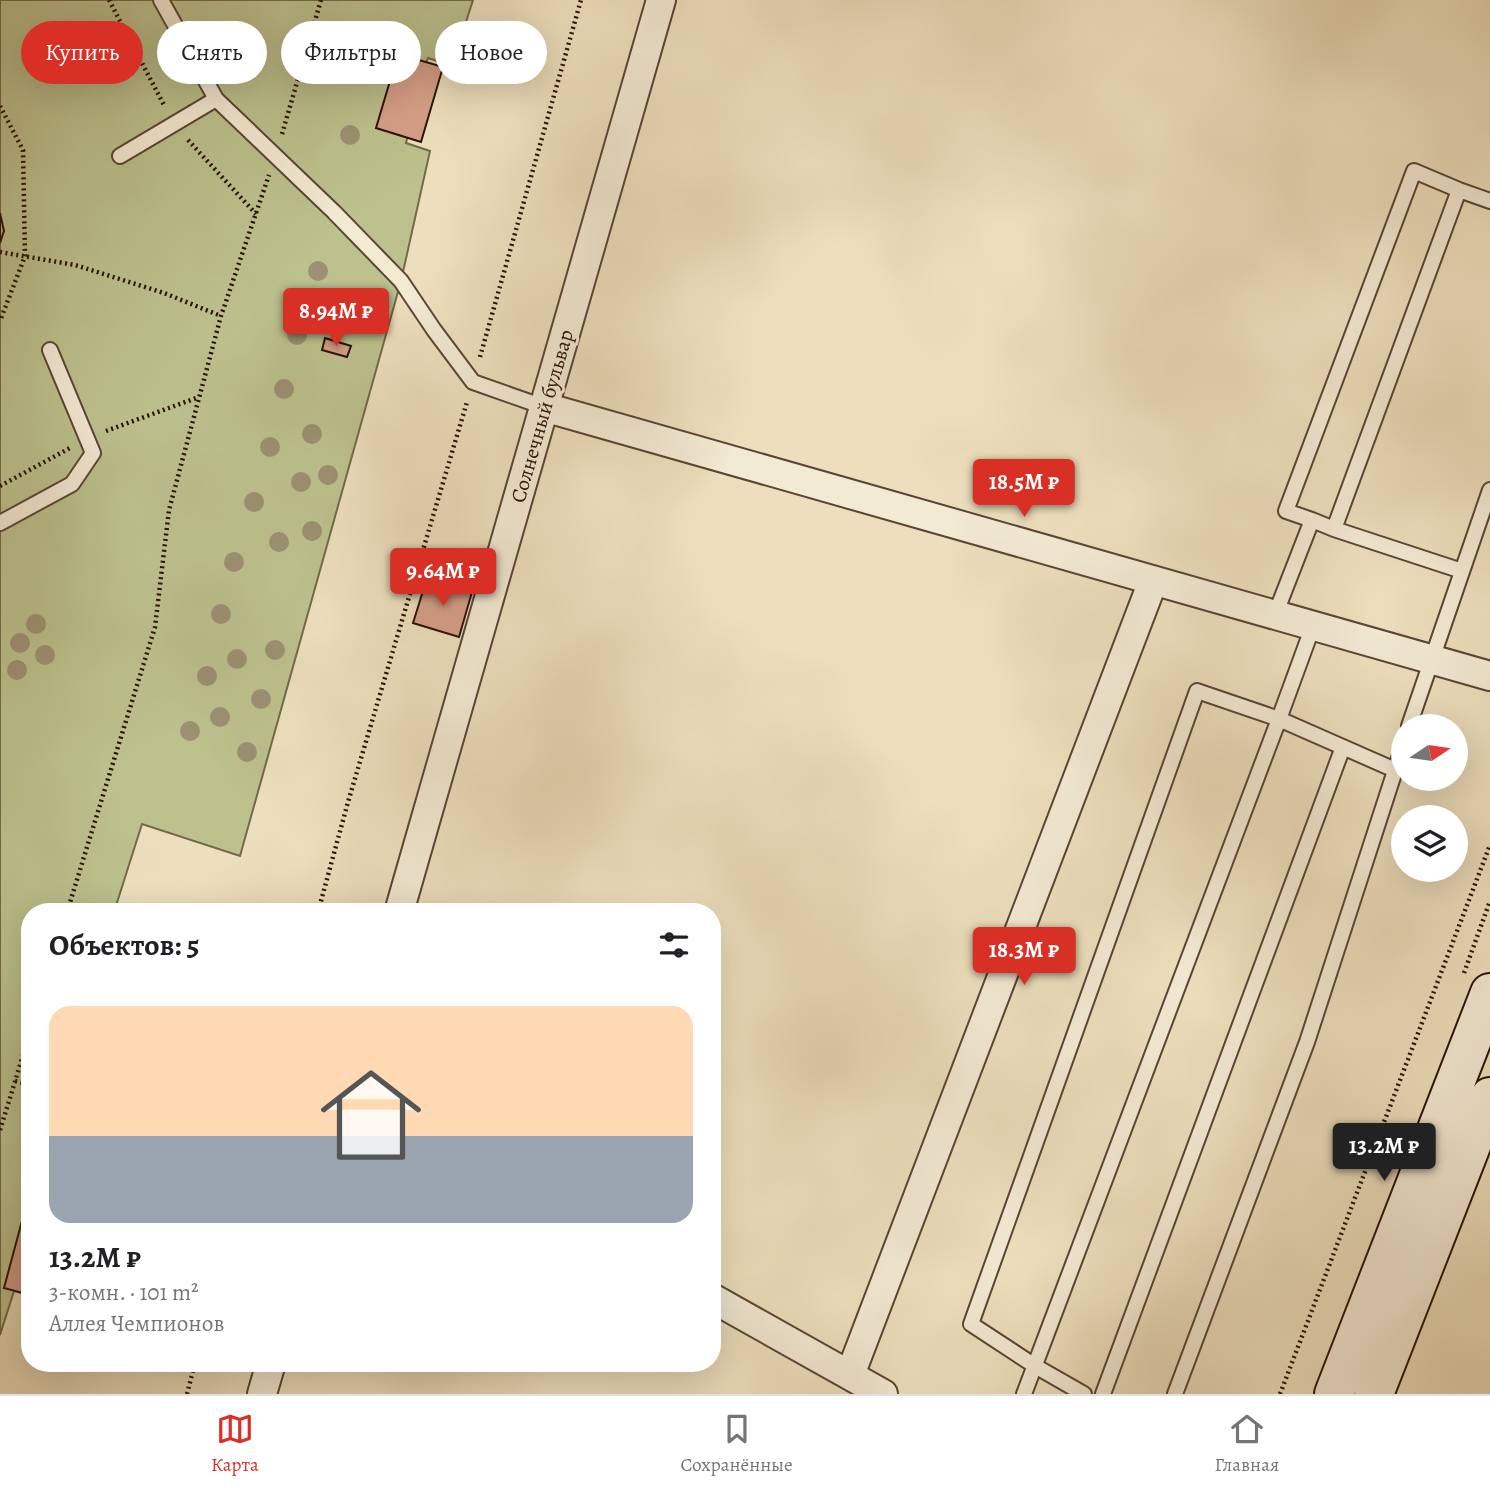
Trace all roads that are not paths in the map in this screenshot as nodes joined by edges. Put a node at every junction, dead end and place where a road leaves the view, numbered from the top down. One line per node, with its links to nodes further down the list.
1 (161, 0): 3 (lane)
2 (661, 0): 8 (street, Солнечный бульвар)
3 (216, 99): 4 (lane); 8 (lane)
4 (120, 156)
5 (1459, 190): 6 (lane); 10 (lane); 12 (lane)
6 (1490, 201)
7 (50, 350): 11 (lane)
8 (544, 407): 14 (street); 24 (street, Солнечный бульвар)
9 (1490, 490): 13 (lane)
10 (1312, 520): 12 (lane); 15 (lane)
11 (0, 523)
12 (1334, 529): 13 (lane)
13 (1462, 571): 17 (lane)
14 (1153, 581): 15 (street); 30 (street)
15 (1275, 615): 16 (street)
16 (1313, 626): 17 (street); 20 (lane)
17 (1431, 659): 18 (street); 19 (lane)
18 (1490, 676)
19 (1413, 714)
20 (1279, 719): 21 (lane); 28 (lane); 28 (lane)
21 (1343, 747): 22 (lane); 35 (lane)
22 (1391, 768)
23 (1391, 782): 36 (lane)
24 (403, 903)
25 (1490, 993): 37 (main road)
26 (1490, 1097): 38 (main road)
27 (721, 1303): 30 (street)
28 (1035, 1366): 33 (lane); 34 (lane)
29 (268, 1372): 31 (street)
30 (850, 1375): 32 (street)
31 (262, 1394)
32 (883, 1394)
33 (1024, 1394)
34 (1084, 1394)
35 (1103, 1394)
36 (1175, 1394)
37 (1334, 1394)
38 (1374, 1394)

